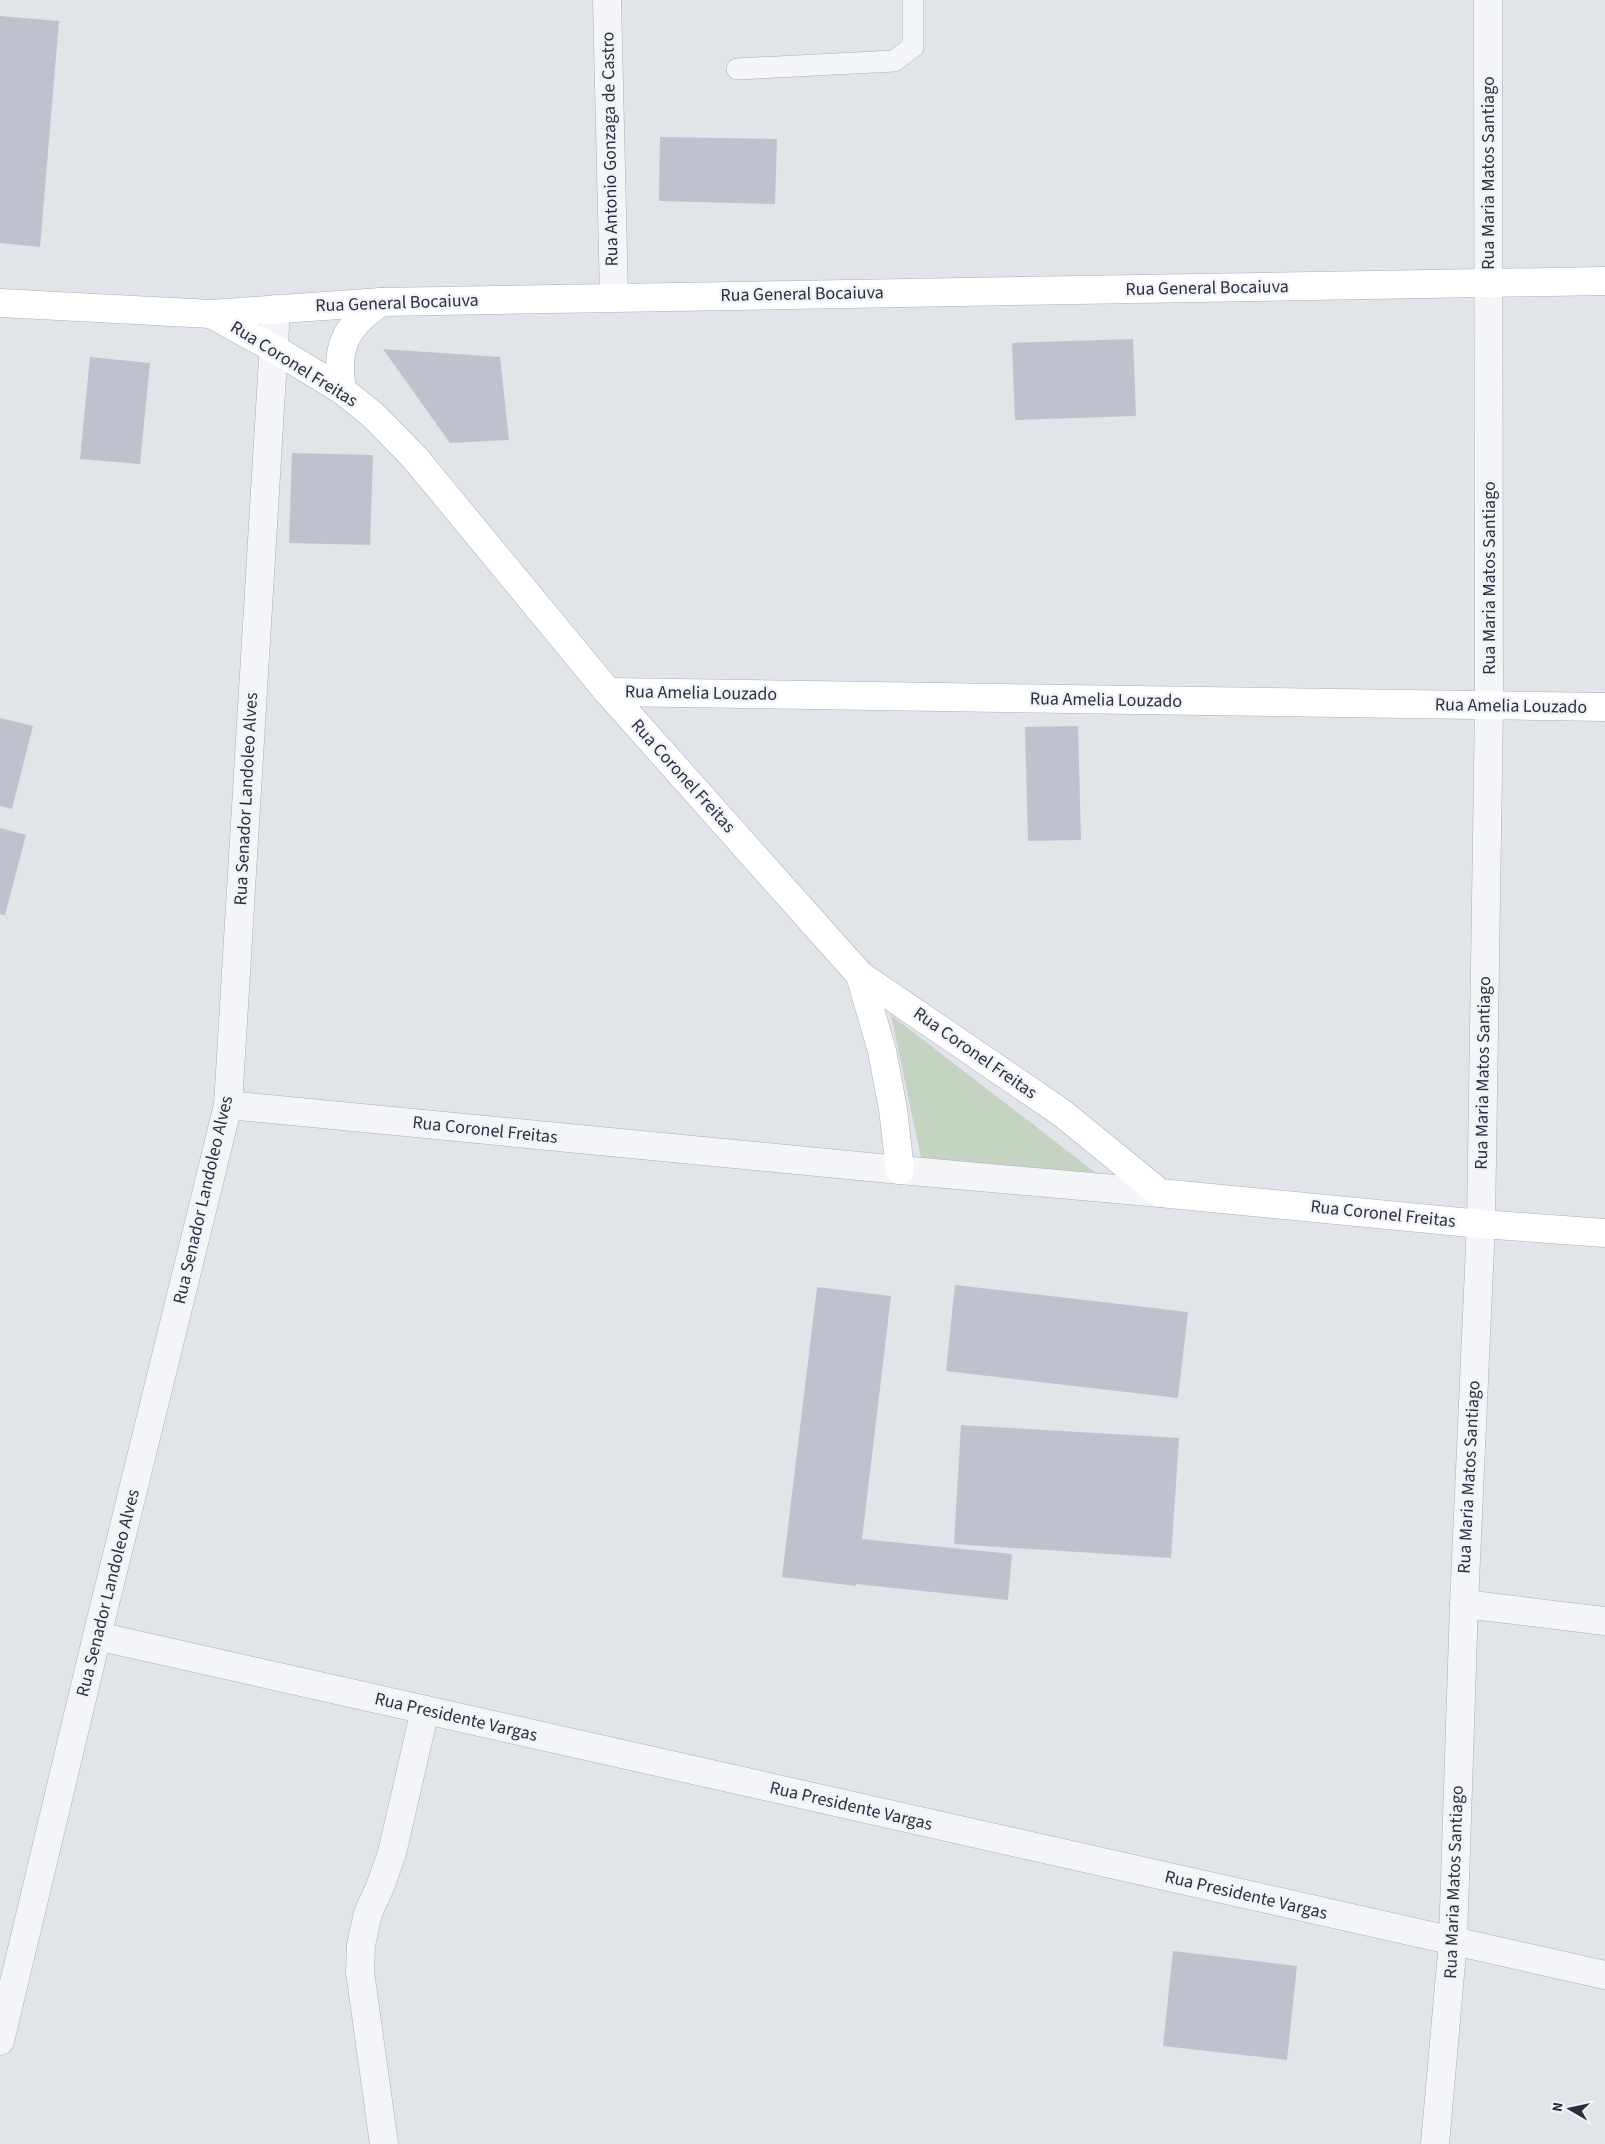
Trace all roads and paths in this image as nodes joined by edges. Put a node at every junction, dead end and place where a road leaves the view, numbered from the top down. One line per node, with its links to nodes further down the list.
1 (607, 0): 7 (street, Rua Antonio Gonzaga de Castro)
2 (913, 0): 4 (lane)
3 (1488, 0): 6 (street, Rua Maria Matos Santiago)
4 (737, 69)
5 (1605, 281): 6 (main road, Rua General Bocaiuva)
6 (1488, 284): 7 (main road, Rua General Bocaiuva); 15 (street, Rua Maria Matos Santiago)
7 (614, 297): 8 (main road, Rua General Bocaiuva)
8 (381, 302): 10 (main road, Rua General Bocaiuva); 13 (main road)
9 (0, 303): 11 (main road, Rua General Bocaiuva)
10 (276, 310): 11 (main road, Rua General Bocaiuva); 12 (street, Rua Senador Landoleo Alves)
11 (211, 314): 12 (main road, Rua Coronel Freitas)
12 (273, 348): 13 (main road, Rua Coronel Freitas); 18 (street, Rua Senador Landoleo Alves)
13 (342, 390): 14 (main road, Rua Coronel Freitas)
14 (608, 692): 15 (main road, Rua Amelia Louzado); 17 (main road, Rua Coronel Freitas)
15 (1489, 706): 16 (main road, Rua Amelia Louzado); 21 (street, Rua Maria Matos Santiago)
16 (1605, 707)
17 (860, 974): 19 (main road); 20 (main road, Rua Coronel Freitas)
18 (228, 1105): 19 (street, Rua Coronel Freitas); 25 (street, Rua Senador Landoleo Alves)
19 (900, 1170): 20 (street, Rua Coronel Freitas)
20 (1160, 1193): 21 (main road, Rua Coronel Freitas)
21 (1481, 1224): 22 (main road, Rua Coronel Freitas); 23 (street, Rua Maria Matos Santiago)
22 (1605, 1233)
23 (1464, 1604): 24 (street); 27 (street, Rua Maria Matos Santiago)
24 (1605, 1621)
25 (97, 1636): 26 (street, Rua Presidente Vargas); 29 (street, Rua Senador Landoleo Alves)
26 (425, 1710): 27 (street, Rua Presidente Vargas); 30 (street)
27 (1453, 1941): 28 (street, Rua Presidente Vargas); 31 (street, Rua Maria Matos Santiago)
28 (1605, 1975)
29 (0, 2041)
30 (384, 2144)
31 (1435, 2144)

